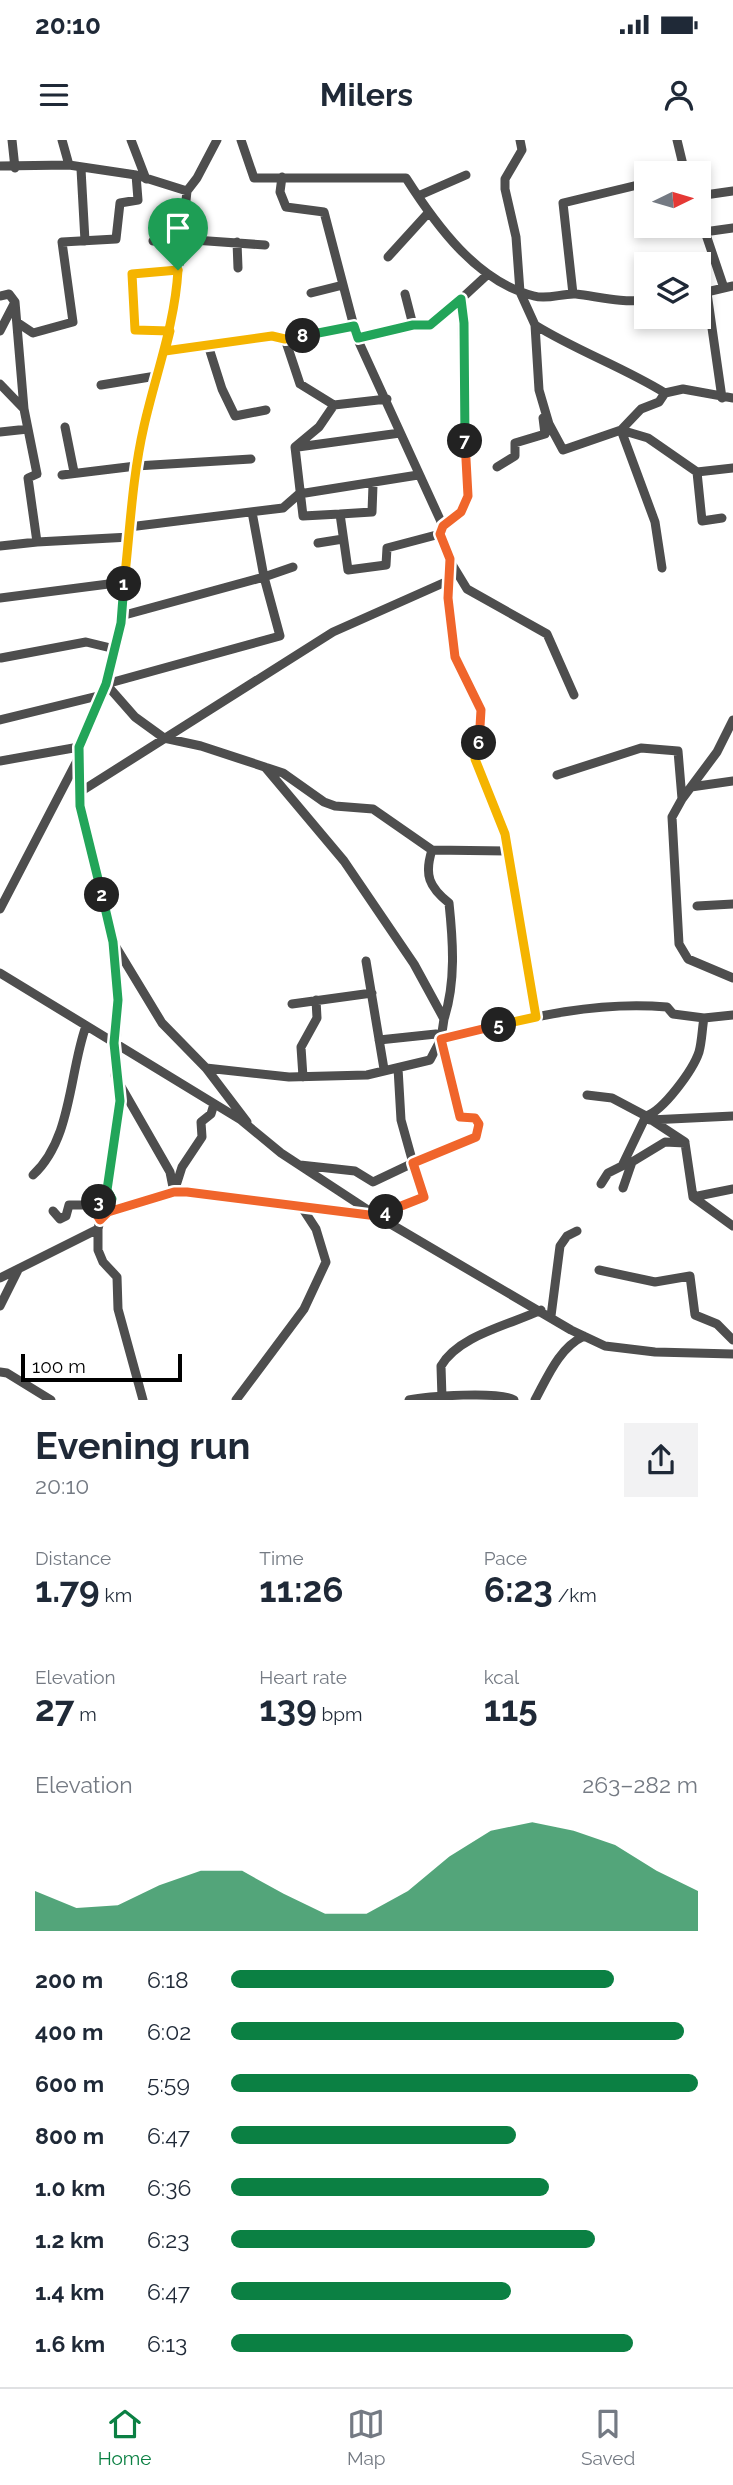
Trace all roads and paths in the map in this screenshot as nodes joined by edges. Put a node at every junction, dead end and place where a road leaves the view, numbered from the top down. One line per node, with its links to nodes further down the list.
1 (12, 140): 11 (street)
2 (62, 140): 9 (street)
3 (131, 140): 14 (street)
4 (217, 140): 17 (street)
5 (241, 140): 15 (street)
6 (520, 140): 37 (street)
7 (677, 140): 8 (street)
8 (682, 161)
9 (69, 165): 11 (street); 12 (street)
10 (0, 166): 11 (street)
11 (15, 168)
12 (81, 169): 14 (street); 26 (street)
13 (466, 175): 20 (street)
14 (141, 177): 17 (street); 26 (street)
15 (282, 177): 20 (street); 34 (street)
16 (634, 186): 39 (street)
17 (187, 191): 25 (street)
18 (733, 191): 19 (street)
19 (711, 194)
20 (418, 196): 21 (street)
21 (429, 212): 30 (street); 33 (street)
22 (733, 228): 23 (street)
23 (711, 231)
24 (707, 238): 35 (street)
25 (180, 239): 27 (street); 28 (street); 32 (street)
26 (85, 241): 45 (street)
27 (153, 241)
28 (237, 242): 29 (street); 31 (street)
29 (265, 245)
30 (388, 257)
31 (238, 268)
32 (178, 270): 51 (street); 51 (street)
33 (487, 275): 37 (street); 42 (street)
34 (343, 285): 38 (street); 48 (street)
35 (729, 287): 36 (street)
36 (711, 291)
37 (520, 292): 39 (street); 47 (street)
38 (311, 293)
39 (573, 294): 43 (street)
40 (405, 295): 46 (street)
41 (0, 296): 44 (street)
42 (461, 299): 46 (street); 86 (street)
43 (634, 301)
44 (15, 302): 45 (street); 50 (street)
45 (18, 323): 65 (street)
46 (413, 325): 52 (street)
47 (535, 325): 59 (street); 60 (street)
48 (354, 326): 52 (street); 53 (street)
49 (710, 329): 61 (street)
50 (0, 331)
51 (170, 331): 55 (street)
52 (358, 338): 63 (street)
53 (285, 339): 54 (street); 64 (street)
54 (208, 345): 55 (street); 66 (street)
55 (165, 351): 56 (street)
56 (156, 376): 58 (street); 74 (street)
57 (0, 384): 65 (street)
58 (101, 385)
59 (539, 390): 69 (street); 75 (street)
60 (665, 393): 61 (street); 69 (street)
61 (722, 398): 62 (street)
62 (733, 398)
63 (387, 399): 64 (street); 71 (street)
64 (334, 405): 72 (street)
65 (24, 409): 68 (street)
66 (266, 410)
67 (65, 427): 77 (street)
68 (28, 429): 70 (street); 89 (street)
69 (621, 430): 78 (street); 94 (street)
70 (0, 432)
71 (400, 433): 72 (street); 80 (street)
72 (295, 447): 82 (street)
73 (251, 459): 74 (street)
74 (136, 466): 77 (street); 87 (street)
75 (497, 467)
76 (733, 468): 78 (street)
77 (74, 472): 79 (street)
78 (697, 472): 85 (street)
79 (62, 475)
80 (418, 475): 81 (street); 86 (street)
81 (373, 485): 82 (street); 84 (street)
82 (299, 494): 83 (street); 84 (street)
83 (253, 512): 87 (street); 95 (street)
84 (340, 514): 88 (street)
85 (722, 518)
86 (441, 530): 88 (street); 92 (street)
87 (129, 532): 89 (street); 97 (street)
88 (343, 539): 90 (street)
89 (37, 542): 91 (street)
90 (318, 543)
91 (0, 546)
92 (450, 559): 96 (street); 104 (street)
93 (293, 567): 95 (street)
94 (662, 569)
95 (264, 577): 99 (street); 102 (street)
96 (450, 580): 107 (street); 117 (street)
97 (124, 582): 98 (street); 99 (street)
98 (0, 598)
99 (121, 616): 100 (street)
100 (115, 649): 101 (street); 102 (street)
101 (1, 658)
102 (106, 684): 103 (street); 107 (street)
103 (102, 695): 105 (street); 108 (street)
104 (574, 695)
105 (0, 720)
106 (733, 720): 113 (street)
107 (164, 738): 110 (street); 114 (street)
108 (79, 752): 109 (street); 114 (street); 120 (street)
109 (0, 761)
110 (263, 766): 116 (street); 131 (street)
111 (557, 775): 115 (street)
112 (733, 781): 113 (street)
113 (691, 788): 115 (street)
114 (80, 792): 121 (street)
115 (682, 799): 124 (street)
116 (432, 850): 117 (street); 131 (street)
117 (506, 851): 129 (street)
118 (733, 904): 119 (street)
119 (697, 906)
120 (0, 909)
121 (113, 942): 135 (street); 136 (street)
122 (366, 961): 125 (street)
123 (0, 973): 132 (street)
124 (733, 978)
125 (372, 993): 126 (street); 134 (street)
126 (316, 1000): 127 (street); 140 (street)
127 (292, 1004)
128 (733, 1015): 130 (street)
129 (536, 1017): 130 (street); 133 (street)
130 (704, 1018): 144 (street)
131 (444, 1019): 133 (street)
132 (86, 1027): 135 (street); 151 (street)
133 (441, 1039): 134 (street); 137 (street); 147 (street)
134 (379, 1040): 138 (street)
135 (114, 1043): 139 (street); 142 (street)
136 (206, 1068): 140 (street); 145 (street)
137 (398, 1068): 138 (street); 147 (street)
138 (384, 1069): 140 (street)
139 (115, 1076): 155 (street); 157 (street)
140 (303, 1077)
141 (587, 1095): 144 (street)
142 (214, 1104): 145 (street); 155 (street)
143 (733, 1116): 144 (street)
144 (648, 1117): 146 (street); 150 (street)
145 (253, 1131): 149 (street)
146 (685, 1143): 148 (street); 156 (street)
147 (413, 1163): 149 (street); 160 (street)
148 (632, 1163): 150 (street); 153 (street)
149 (300, 1165): 160 (street)
150 (622, 1166): 152 (street)
151 (33, 1175)
152 (601, 1184)
153 (623, 1188)
154 (733, 1189): 156 (street)
155 (174, 1192): 158 (street); 161 (street)
156 (693, 1198): 162 (street)
157 (91, 1205): 159 (street); 161 (street)
158 (301, 1206): 160 (street); 177 (street)
159 (53, 1211)
160 (377, 1216): 168 (street)
161 (99, 1224): 164 (street); 176 (street)
162 (733, 1226)
163 (577, 1231): 169 (street)
164 (19, 1269): 166 (street); 167 (street)
165 (600, 1270): 171 (street)
166 (0, 1278)
167 (0, 1306)
168 (541, 1310): 169 (street); 174 (street)
169 (551, 1316): 170 (street)
170 (584, 1336): 172 (street); 180 (street)
171 (733, 1340)
172 (733, 1354)
173 (0, 1372): 175 (street)
174 (442, 1398): 178 (street); 179 (street)
175 (51, 1400)
176 (143, 1400)
177 (236, 1400)
178 (409, 1400)
179 (514, 1400)
180 (535, 1400)

